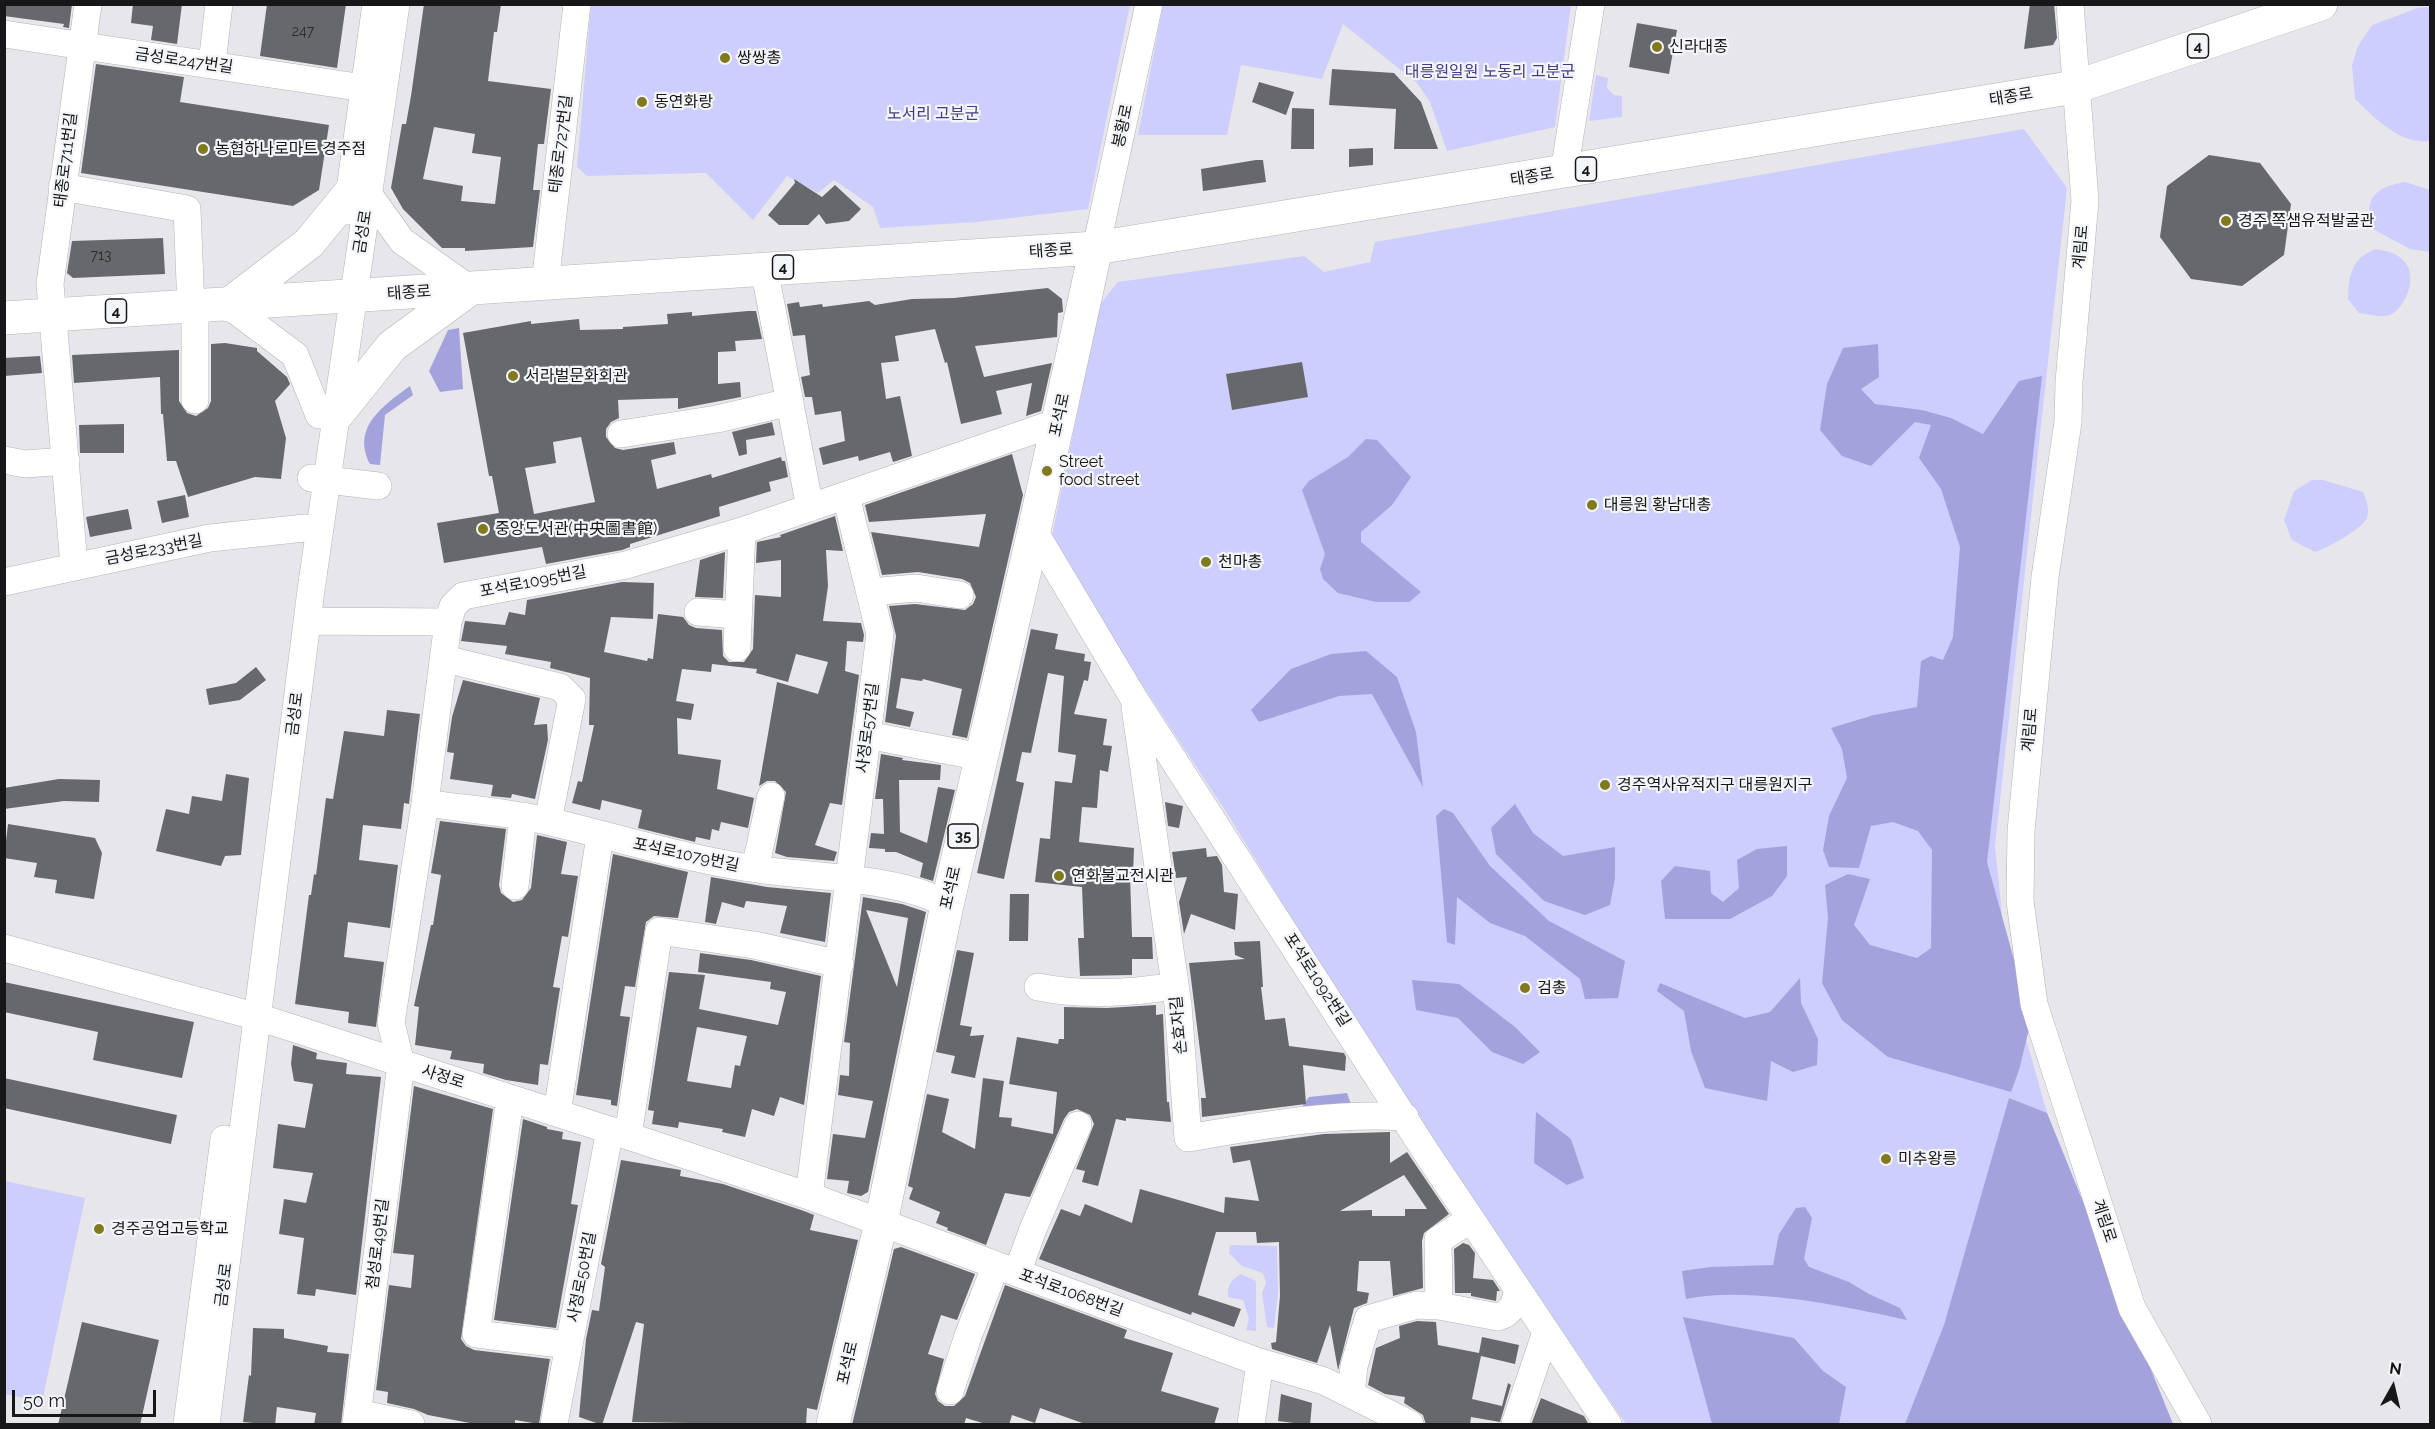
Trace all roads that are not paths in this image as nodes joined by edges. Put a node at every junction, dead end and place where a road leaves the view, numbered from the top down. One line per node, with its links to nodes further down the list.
1 (88, 4): 11 (street, 태종로711번길)
2 (219, 4): 12 (street)
3 (376, 4): 14 (street, 금성로)
4 (396, 4): 17 (street, 금성로)
5 (577, 4): 20 (street, 태종로727번길)
6 (1149, 4): 18 (street, 봉황로)
7 (1591, 4): 15 (street)
8 (2070, 4): 13 (street, 계림로)
9 (2321, 4): 13 (main road, 태종로 / 4)
10 (4, 34): 11 (street, 금성로247번길)
11 (81, 46): 12 (street, 금성로247번길); 16 (street, 태종로711번길)
12 (212, 64): 14 (street, 금성로247번길)
13 (2075, 87): 15 (main road, 태종로 / 4); 95 (street, 계림로)
14 (364, 88): 17 (street, 금성로)
15 (1564, 172): 18 (main road, 태종로 / 4)
16 (62, 187): 24 (street); 25 (street, 태종로711번길)
17 (360, 194): 21 (street); 22 (street, 금성로); 23 (main road)
18 (1096, 248): 19 (main road, 태종로 / 4); 30 (main road, 포석로 / 35)
19 (764, 268): 20 (main road, 태종로 / 4); 28 (street)
20 (545, 284): 21 (main road, 태종로 / 4)
21 (470, 289): 22 (main road, 태종로 / 4); 29 (main road)
22 (344, 298): 23 (main road, 태종로 / 4); 29 (street, 금성로)
23 (228, 305): 24 (main road, 태종로 / 4); 29 (street)
24 (193, 307): 25 (main road, 태종로 / 4); 27 (street)
25 (53, 315): 26 (main road, 태종로 / 4); 33 (street)
26 (4, 318)
27 (195, 400)
28 (790, 402): 31 (street); 37 (street)
29 (328, 416): 34 (street, 금성로)
30 (1058, 422): 36 (street, 포석로1095번길); 40 (main road, 포석로 / 35)
31 (621, 434)
32 (4, 460): 33 (street)
33 (66, 461): 41 (street)
34 (319, 480): 35 (street); 38 (street, 금성로); 47 (street, 금성로)
35 (378, 486)
36 (846, 496): 37 (street, 포석로1095번길); 43 (street, 사정로57번길)
37 (810, 507): 39 (street, 포석로1095번길)
38 (305, 528): 41 (street, 금성로233번길); 66 (street, 금성로)
39 (742, 531): 46 (street); 48 (street, 포석로1095번길)
40 (1034, 531): 51 (street, 포석로1092번길); 53 (main road, 포석로 / 35)
41 (74, 565): 42 (street, 금성로233번길)
42 (4, 582)
43 (870, 592): 44 (street); 52 (street, 사정로57번길)
44 (960, 595)
45 (698, 612): 46 (street)
46 (738, 615): 49 (street)
47 (307, 621): 48 (street); 66 (street, 금성로)
48 (448, 622): 50 (street, 포석로1095번길)
49 (737, 648)
50 (445, 659): 55 (street, 포석로1095번길); 56 (street)
51 (1133, 697): 64 (street, 손효자길); 70 (street, 포석로1092번길)
52 (867, 735): 53 (street); 59 (street, 사정로57번길)
53 (981, 757): 61 (main road, 포석로 / 35)
54 (771, 796): 58 (street)
55 (425, 803): 56 (street, 포석로1079번길); 67 (street, 포석로1095번길)
56 (535, 819): 57 (street, 포석로1079번길); 60 (street)
57 (600, 836): 58 (street, 포석로1079번길); 69 (street)
58 (755, 869): 59 (street, 포석로1079번길)
59 (848, 879): 61 (street, 포석로1079번길); 63 (street, 사정로57번길)
60 (515, 886)
61 (947, 905): 75 (main road, 포석로 / 35)
62 (4, 948): 66 (street, 사정로)
63 (840, 964): 72 (street); 73 (street, 사정로57번길)
64 (1176, 986): 65 (street); 70 (street, 손효자길)
65 (1038, 987)
66 (249, 1015): 67 (street, 사정로); 86 (street, 금성로); 87 (street, 금성로)
67 (401, 1064): 68 (street, 사정로); 85 (street, 첨성로49번길)
68 (510, 1099): 69 (street, 사정로); 81 (street)
69 (557, 1113): 72 (street, 사정로)
70 (1404, 1117): 74 (street, 포석로1092번길)
71 (1078, 1125): 76 (street)
72 (619, 1133): 73 (street, 사정로); 81 (street, 사정로50번길)
73 (809, 1196): 75 (street, 사정로)
74 (1471, 1219): 77 (street, 포석로1092번길); 78 (street)
75 (881, 1223): 76 (street, 포석로1068번길); 90 (main road, 포석로 / 35)
76 (1006, 1269): 82 (street, 포석로1068번길); 83 (street)
77 (1518, 1290): 79 (street); 80 (street, 포석로1092번길)
78 (1439, 1306): 79 (street); 84 (street)
79 (1505, 1315): 80 (street)
80 (1548, 1340): 93 (street); 94 (street, 포석로1092번길)
81 (569, 1346): 89 (street, 사정로50번길)
82 (1260, 1363): 84 (street, 포석로1068번길); 91 (street)
83 (950, 1392)
84 (1351, 1394): 92 (street, 포석로1068번길)
85 (357, 1419): 88 (street)
86 (187, 1425)
87 (206, 1425)
88 (411, 1425)
89 (554, 1425)
90 (833, 1425)
91 (1251, 1425)
92 (1410, 1425)
93 (1515, 1425)
94 (1608, 1425)
95 (2198, 1425)

